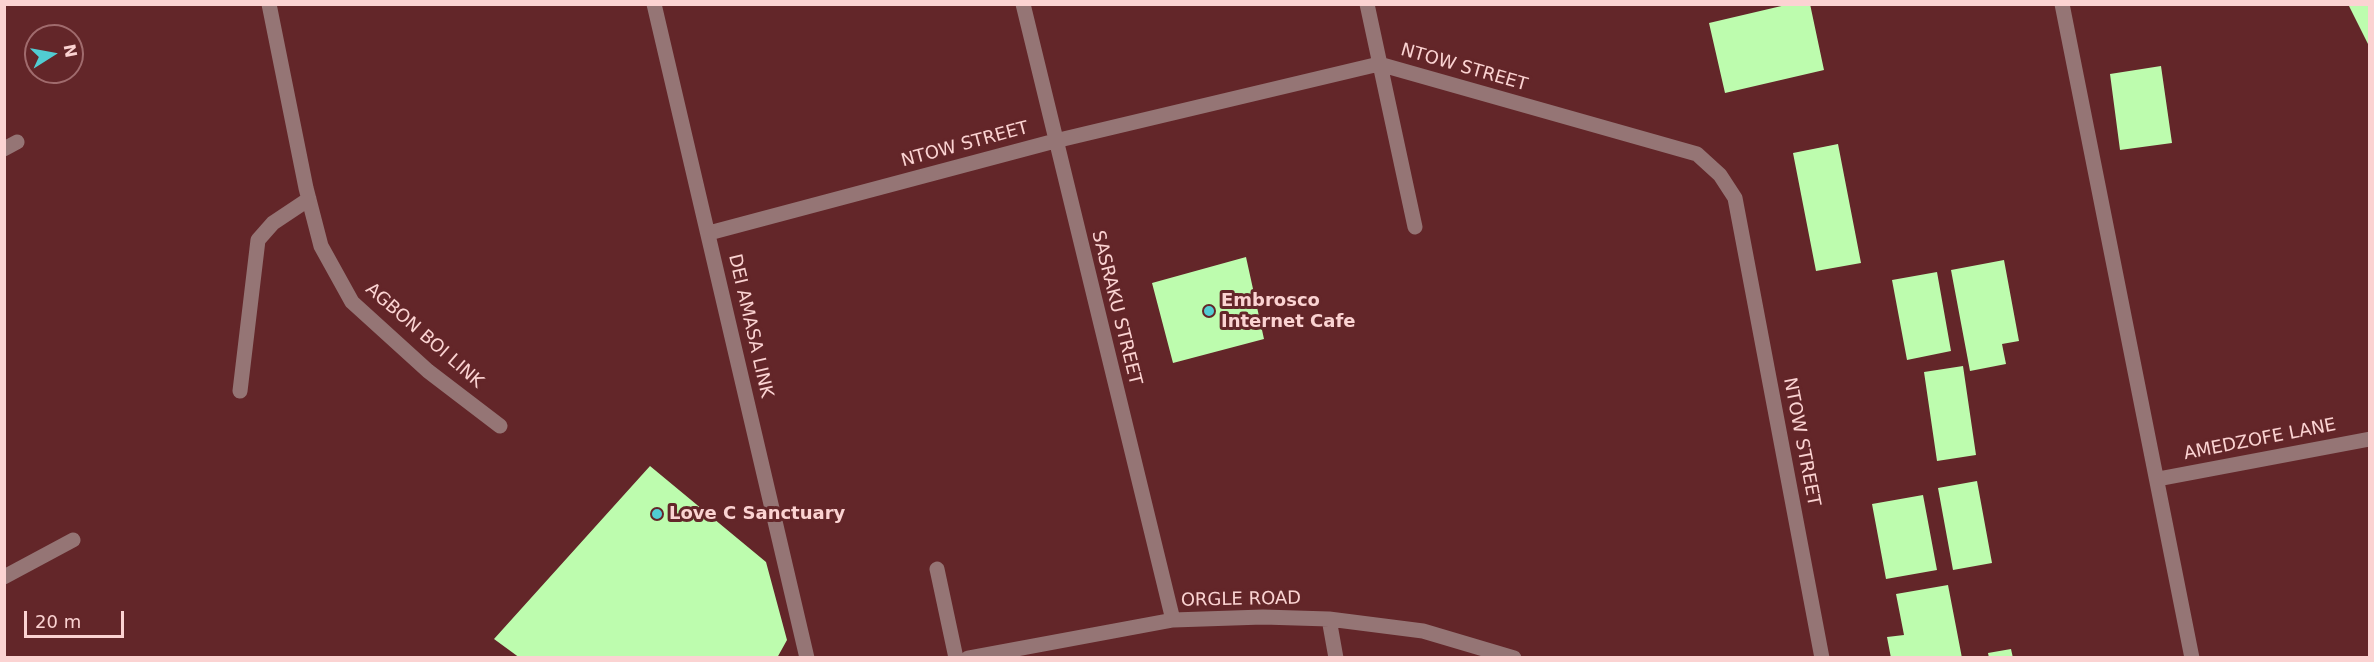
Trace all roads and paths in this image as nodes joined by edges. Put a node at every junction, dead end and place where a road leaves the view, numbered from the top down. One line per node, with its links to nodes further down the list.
1 (269, 4): 8 (street, AGBON BOI LINK)
2 (654, 4): 10 (street, DEI AMASA LINK)
3 (1023, 4): 7 (street, SASRAKU STREET)
4 (1367, 4): 6 (street)
5 (2062, 4): 14 (street)
6 (1379, 64): 7 (street, NTOW STREET); 9 (street); 25 (street, NTOW STREET)
7 (1055, 141): 10 (street, NTOW STREET); 19 (street, SASRAKU STREET)
8 (309, 199): 11 (street); 12 (street, AGBON BOI LINK)
9 (1415, 227)
10 (709, 233): 20 (street, DEI AMASA LINK)
11 (240, 391)
12 (500, 426)
13 (2370, 439): 14 (street, AMEDZOFE LANE)
14 (2158, 479): 26 (street)
15 (73, 540): 17 (street)
16 (937, 569): 21 (street)
17 (4, 577)
18 (1329, 619): 19 (street, ORGLE ROAD); 23 (street); 24 (street, ORGLE ROAD)
19 (1173, 620): 22 (street, ORGLE ROAD)
20 (807, 657)
21 (956, 657)
22 (968, 657)
23 (1336, 657)
24 (1514, 657)
25 (1822, 657)
26 (2192, 657)

